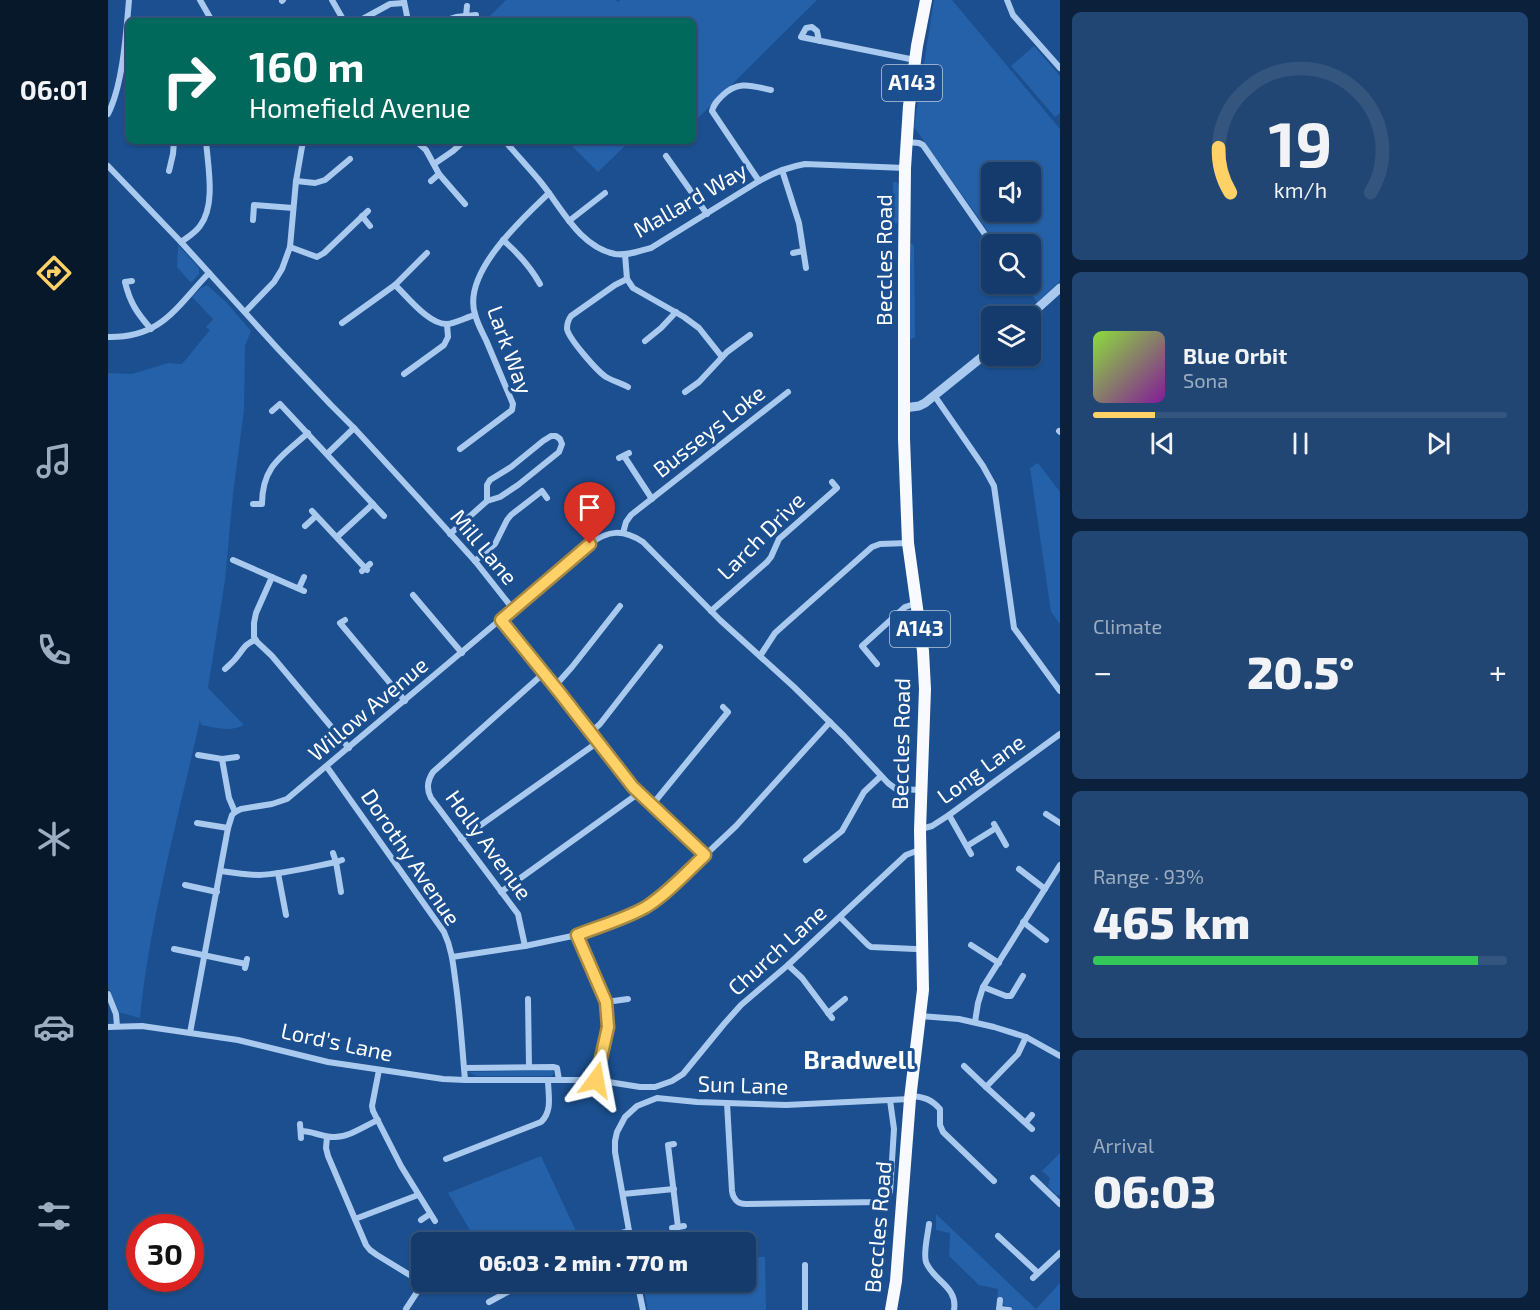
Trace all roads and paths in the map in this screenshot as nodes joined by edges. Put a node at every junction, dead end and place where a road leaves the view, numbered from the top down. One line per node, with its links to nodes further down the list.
1 (129, 0): 10 (street)
2 (200, 0): 11 (street)
3 (332, 0): 12 (street)
4 (926, 0): 18 (highway, Beccles Road / A143)
5 (1007, 0): 19 (street)
6 (404, 1): 13 (street); 14 (street)
7 (467, 6): 9 (street)
8 (476, 15): 9 (street)
9 (466, 16): 15 (street)
10 (127, 18)
11 (210, 18)
12 (342, 18)
13 (364, 18)
14 (407, 18)
15 (453, 18)
16 (126, 33): 21 (street)
17 (819, 41): 18 (street)
18 (915, 60): 22 (highway, Beccles Road / A143)
19 (1060, 68)
20 (771, 90): 39 (street)
21 (108, 114)
22 (907, 142): 33 (highway, Beccles Road / A143); 50 (street)
23 (174, 144): 35 (street)
24 (206, 144): 52 (street)
25 (302, 144): 37 (street)
26 (419, 144): 31 (street)
27 (461, 144): 31 (street)
28 (508, 144): 40 (street, Mallard Way)
29 (666, 156): 45 (street)
30 (350, 159): 37 (street)
31 (434, 164): 36 (street)
32 (108, 166): 52 (street, Mill Lane)
33 (905, 168): 34 (street, Mallard Way); 82 (highway, Beccles Road / A143)
34 (782, 170): 39 (street, Mallard Way); 54 (street)
35 (169, 171)
36 (439, 174): 38 (street); 42 (street)
37 (296, 181): 43 (street)
38 (430, 181)
39 (759, 181): 45 (street, Mallard Way)
40 (549, 193): 48 (street, Mallard Way); 51 (street, Lark Way)
41 (605, 193): 48 (street)
42 (465, 204)
43 (293, 208): 47 (street); 53 (street)
44 (368, 211): 46 (street)
45 (707, 214): 57 (street, Mallard Way)
46 (362, 216): 49 (street); 53 (street)
47 (253, 220)
48 (569, 221): 57 (street, Mallard Way)
49 (370, 226)
50 (985, 234)
51 (503, 240): 62 (street); 68 (street, Lark Way)
52 (181, 242): 59 (street, Mill Lane)
53 (290, 247): 66 (street)
54 (803, 251): 56 (street); 58 (street)
55 (427, 253): 63 (street)
56 (793, 253)
57 (625, 254): 60 (street)
58 (806, 268)
59 (209, 273): 66 (street, Mill Lane); 71 (street)
60 (627, 279): 67 (street); 79 (street)
61 (132, 281): 71 (street)
62 (540, 284)
63 (395, 285): 69 (street); 70 (street)
64 (1060, 288): 65 (street)
65 (1040, 306)
66 (245, 312): 84 (street, Mill Lane)
67 (676, 312): 72 (street); 75 (street)
68 (475, 315): 70 (street); 86 (street, Lark Way)
69 (342, 323)
70 (447, 324): 77 (street)
71 (151, 329): 73 (street)
72 (644, 331)
73 (108, 337)
74 (750, 345): 75 (street)
75 (722, 357): 78 (street)
76 (981, 358): 81 (street)
77 (404, 374)
78 (686, 382)
79 (628, 387)
80 (788, 392): 91 (street, Busseys Loke)
81 (934, 395): 82 (street); 121 (street)
82 (904, 408): 100 (highway, Beccles Road / A143)
83 (272, 411): 85 (street)
84 (354, 428): 87 (street); 98 (street, Mill Lane)
85 (308, 433): 87 (street); 93 (street)
86 (460, 449)
87 (327, 454): 94 (street)
88 (624, 456): 91 (street, Busseys Loke)
89 (832, 482): 110 (street, Larch Drive)
90 (548, 498): 102 (street)
91 (651, 499): 97 (street, Busseys Loke)
92 (487, 501): 92 (street); 98 (street)
93 (253, 504)
94 (373, 504): 95 (street); 99 (street)
95 (384, 516)
96 (305, 526): 99 (street)
97 (623, 533): 109 (street, Mill Lane); 110 (street)
98 (450, 534): 102 (street, Mill Lane)
99 (338, 537): 103 (street)
100 (908, 543): 107 (highway, Beccles Road / A143); 116 (street)
101 (233, 560): 104 (street)
102 (475, 561): 109 (street, Mill Lane)
103 (366, 568)
104 (272, 577): 105 (street); 113 (street)
105 (303, 577)
106 (413, 595): 115 (street)
107 (916, 603): 117 (street); 134 (highway, Beccles Road / A143)
108 (620, 606): 120 (street)
109 (513, 609): 111 (street, Willow Avenue)
110 (711, 611): 116 (street)
111 (501, 620): 115 (street, Willow Avenue); 119 (street)
112 (340, 624): 122 (street)
113 (256, 640): 118 (street); 128 (street)
114 (660, 647): 125 (street)
115 (462, 653): 122 (street, Willow Avenue)
116 (760, 656): 124 (street)
117 (877, 664)
118 (225, 669)
119 (544, 673): 120 (street); 144 (street, Holly Avenue)
120 (555, 686): 125 (street)
121 (1060, 691)
122 (405, 701): 128 (street, Willow Avenue)
123 (728, 712): 136 (street)
124 (830, 722): 133 (street); 150 (street)
125 (591, 732): 127 (street)
126 (1060, 734): 139 (street, Long Lane)
127 (598, 742): 135 (street); 144 (street)
128 (349, 748): 132 (street, Willow Avenue)
129 (198, 755): 131 (street)
130 (237, 758): 131 (street)
131 (222, 759): 137 (street)
132 (327, 767): 137 (street, Willow Avenue); 172 (street, Dorothy Avenue)
133 (881, 776): 134 (street); 151 (street)
134 (922, 790): 143 (highway, Beccles Road / A143)
135 (639, 793): 136 (street); 161 (street)
136 (652, 805): 150 (street)
137 (235, 812): 142 (street)
138 (1056, 812): 141 (street)
139 (949, 815): 143 (street, Long Lane); 146 (street)
140 (197, 823): 142 (street)
141 (1060, 824)
142 (228, 828): 155 (street)
143 (920, 830): 147 (highway, Beccles Road / A143)
144 (461, 839): 161 (street, Holly Avenue)
145 (1006, 845): 146 (street)
146 (967, 846): 149 (street)
147 (920, 850): 163 (street, Church Lane); 183 (highway, Beccles Road / A143)
148 (333, 853): 152 (street)
149 (971, 854)
150 (705, 855): 165 (street)
151 (806, 860)
152 (339, 861): 156 (street); 160 (street)
153 (1060, 865): 158 (street)
154 (1019, 869): 158 (street)
155 (221, 871): 156 (street); 159 (street)
156 (278, 873): 162 (street)
157 (185, 885): 159 (street)
158 (1045, 889): 164 (street)
159 (217, 891): 171 (street)
160 (341, 892)
161 (501, 892): 168 (street, Holly Avenue)
162 (286, 914)
163 (840, 917): 169 (street); 175 (street, Church Lane)
164 (1023, 922): 166 (street); 174 (street)
165 (577, 935): 168 (street); 182 (street)
166 (1046, 940)
167 (970, 945): 174 (street)
168 (525, 946): 172 (street)
169 (915, 948)
170 (174, 949): 171 (street)
171 (204, 956): 173 (street); 187 (street)
172 (452, 957): 192 (street, Dorothy Avenue)
173 (246, 963)
174 (999, 963): 177 (street)
175 (788, 965): 181 (street); 200 (street, Church Lane)
176 (1023, 976): 177 (street)
177 (983, 987): 184 (street)
178 (108, 994): 185 (street)
179 (528, 999): 191 (street)
180 (628, 999): 182 (street)
181 (845, 999)
182 (606, 1002): 199 (street)
183 (920, 1016): 184 (street); 202 (highway, Beccles Road / A143)
184 (975, 1022): 188 (street)
185 (117, 1026): 186 (street, Lord's Lane); 187 (street, Lord's Lane)
186 (108, 1028)
187 (190, 1034): 193 (street, Lord's Lane)
188 (1026, 1037): 189 (street); 201 (street)
189 (1060, 1056)
190 (964, 1066): 194 (street)
191 (529, 1067): 192 (street); 198 (street)
192 (464, 1068): 196 (street, Dorothy Avenue)
193 (379, 1070): 196 (street, Lord's Lane); 207 (street)
194 (970, 1072): 195 (street); 201 (street)
195 (964, 1078)
196 (465, 1080): 197 (street, Lord's Lane)
197 (548, 1080): 198 (street, Lord's Lane); 213 (street)
198 (560, 1080): 199 (street, Lord's Lane)
199 (596, 1080): 200 (street, Lord's Lane)
200 (665, 1084): 203 (street)
201 (986, 1087): 208 (street)
202 (911, 1097): 204 (street, Sun Lane); 216 (street); 245 (highway, Beccles Road / A143)
203 (666, 1099): 205 (street, Sun Lane); 219 (street, Sun Lane)
204 (890, 1100): 205 (street, Sun Lane); 205 (street)
205 (726, 1103)
206 (1032, 1115): 208 (street)
207 (378, 1120): 210 (street); 220 (street)
208 (1026, 1122): 209 (street)
209 (1032, 1129)
210 (327, 1137): 211 (street); 223 (street)
211 (301, 1138)
212 (668, 1145): 218 (street)
213 (446, 1159)
214 (1033, 1178): 217 (street)
215 (1046, 1179): 217 (street)
216 (994, 1181)
217 (1040, 1185): 221 (street)
218 (674, 1188): 219 (street); 227 (street)
219 (623, 1194): 228 (street)
220 (418, 1195): 222 (street); 223 (street)
221 (1060, 1204)
222 (430, 1214): 224 (street); 225 (street)
223 (355, 1219): 235 (street)
224 (421, 1220)
225 (435, 1221)
226 (929, 1224): 230 (street)
227 (678, 1227)
228 (629, 1231): 229 (street)
229 (625, 1232)
230 (928, 1234): 231 (street); 246 (street)
231 (936, 1234)
232 (998, 1236): 233 (street)
233 (1060, 1253)
234 (805, 1265): 244 (street)
235 (411, 1276)
236 (417, 1292): 241 (street)
237 (508, 1292): 240 (street)
238 (639, 1292): 243 (street)
239 (1000, 1300): 242 (street)
240 (489, 1302)
241 (406, 1309)
242 (999, 1309): 247 (street)
243 (643, 1310)
244 (805, 1310)
245 (891, 1310)
246 (954, 1310)
247 (1009, 1310)

